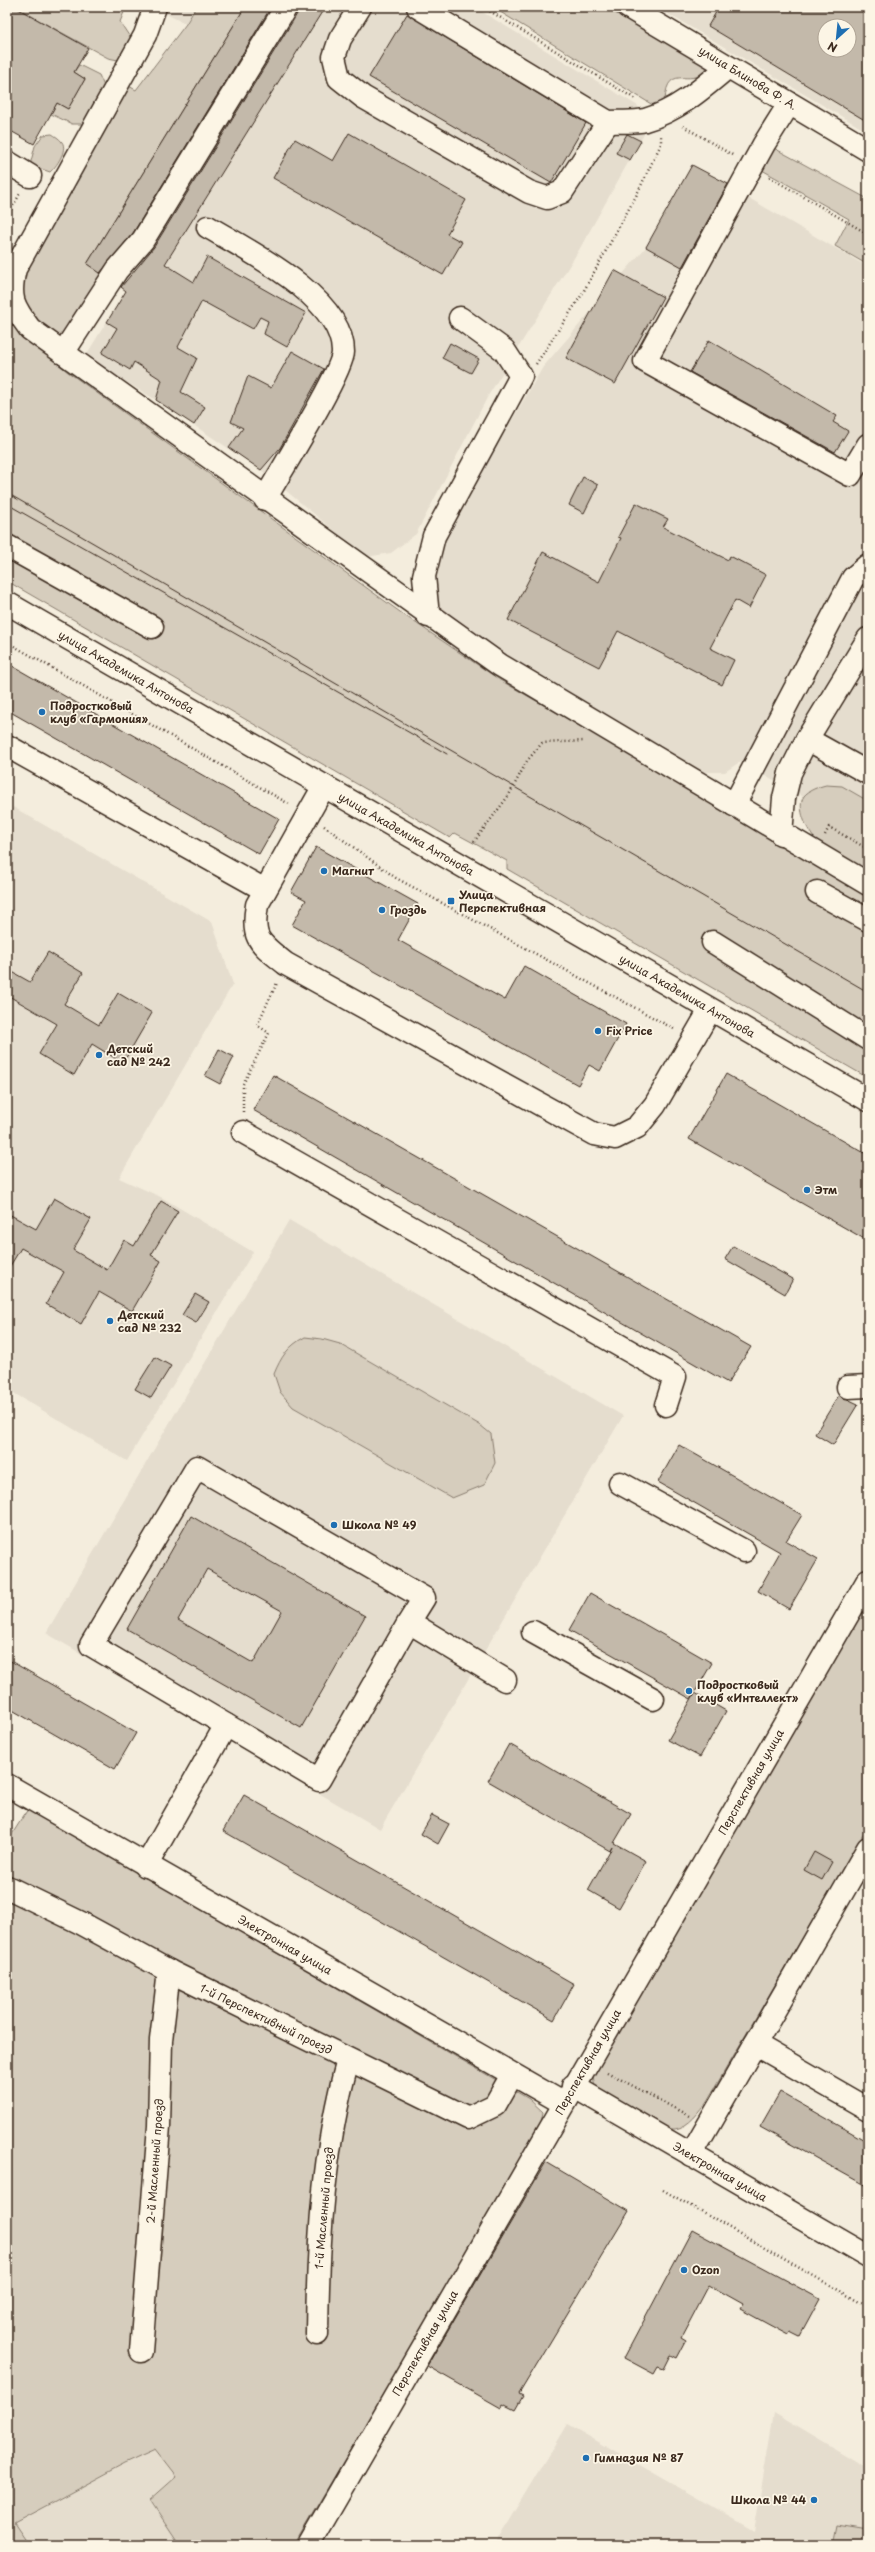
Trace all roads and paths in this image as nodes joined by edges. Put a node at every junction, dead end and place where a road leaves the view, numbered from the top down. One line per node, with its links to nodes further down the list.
1 (155, 7): 16 (street)
2 (286, 7): 16 (street)
3 (360, 7): 9 (street)
4 (418, 7): 9 (street)
5 (628, 7): 6 (street, улица Блинова Ф. А.)
6 (728, 66): 7 (street, улица Блинова Ф. А.); 8 (street)
7 (789, 104): 10 (street, улица Блинова Ф. А.); 18 (street)
8 (661, 114): 9 (street); 17 (path)
9 (608, 122)
10 (868, 150)
11 (7, 162): 12 (street)
12 (25, 185): 13 (path)
13 (7, 216)
14 (208, 227): 19 (street)
15 (460, 318): 17 (street)
16 (63, 353): 19 (street)
17 (521, 376): 23 (street)
18 (868, 446)
19 (265, 499): 23 (street)
20 (7, 546): 24 (street)
21 (868, 565): 32 (street)
22 (7, 603): 30 (street, улица Академика Антонова)
23 (428, 616): 32 (street)
24 (152, 628)
25 (868, 639): 27 (street)
26 (7, 642): 33 (path)
27 (807, 739): 29 (street); 34 (street)
28 (7, 746): 37 (street)
29 (868, 774)
30 (324, 786): 33 (street); 42 (street, улица Академика Антонова)
31 (509, 795): 35 (path)
32 (734, 805): 34 (street)
33 (307, 815): 37 (street); 43 (path)
34 (781, 834): 36 (street)
35 (474, 842)
36 (868, 884)
37 (265, 890): 43 (street)
38 (817, 892): 39 (street)
39 (868, 920)
40 (713, 942): 44 (street)
41 (273, 992): 46 (path)
42 (710, 1010): 43 (street); 45 (street, улица Академика Антонова)
43 (692, 1039)
44 (868, 1039)
45 (868, 1100)
46 (243, 1132): 47 (street)
47 (666, 1405)
48 (620, 1482): 49 (street)
49 (744, 1551)
50 (868, 1580): 65 (street, Перспективная улица)
51 (409, 1622): 53 (street); 55 (street); 55 (street)
52 (533, 1632): 54 (street)
53 (505, 1680)
54 (653, 1699)
55 (226, 1725): 58 (street)
56 (7, 1785): 58 (street, Электронная улица)
57 (868, 1848): 61 (street)
58 (146, 1866): 64 (street, Электронная улица)
59 (7, 1886): 60 (street, 1-й Перспективный проезд)
60 (169, 1971): 62 (street, 1-й Перспективный проезд); 73 (street, 2-й Масленный проезд)
61 (755, 2044): 66 (street); 68 (street)
62 (348, 2060): 64 (street, 1-й Перспективный проезд); 72 (street, 1-й Масленный проезд)
63 (605, 2071): 67 (path)
64 (512, 2075): 65 (street, Электронная улица)
65 (568, 2095): 68 (street, Электронная улица); 74 (street, Перспективная улица)
66 (868, 2109)
67 (692, 2118)
68 (691, 2155): 70 (street, Электронная улица)
69 (663, 2190): 71 (path)
70 (868, 2257)
71 (868, 2307)
72 (317, 2334)
73 (141, 2352)
74 (309, 2545)

